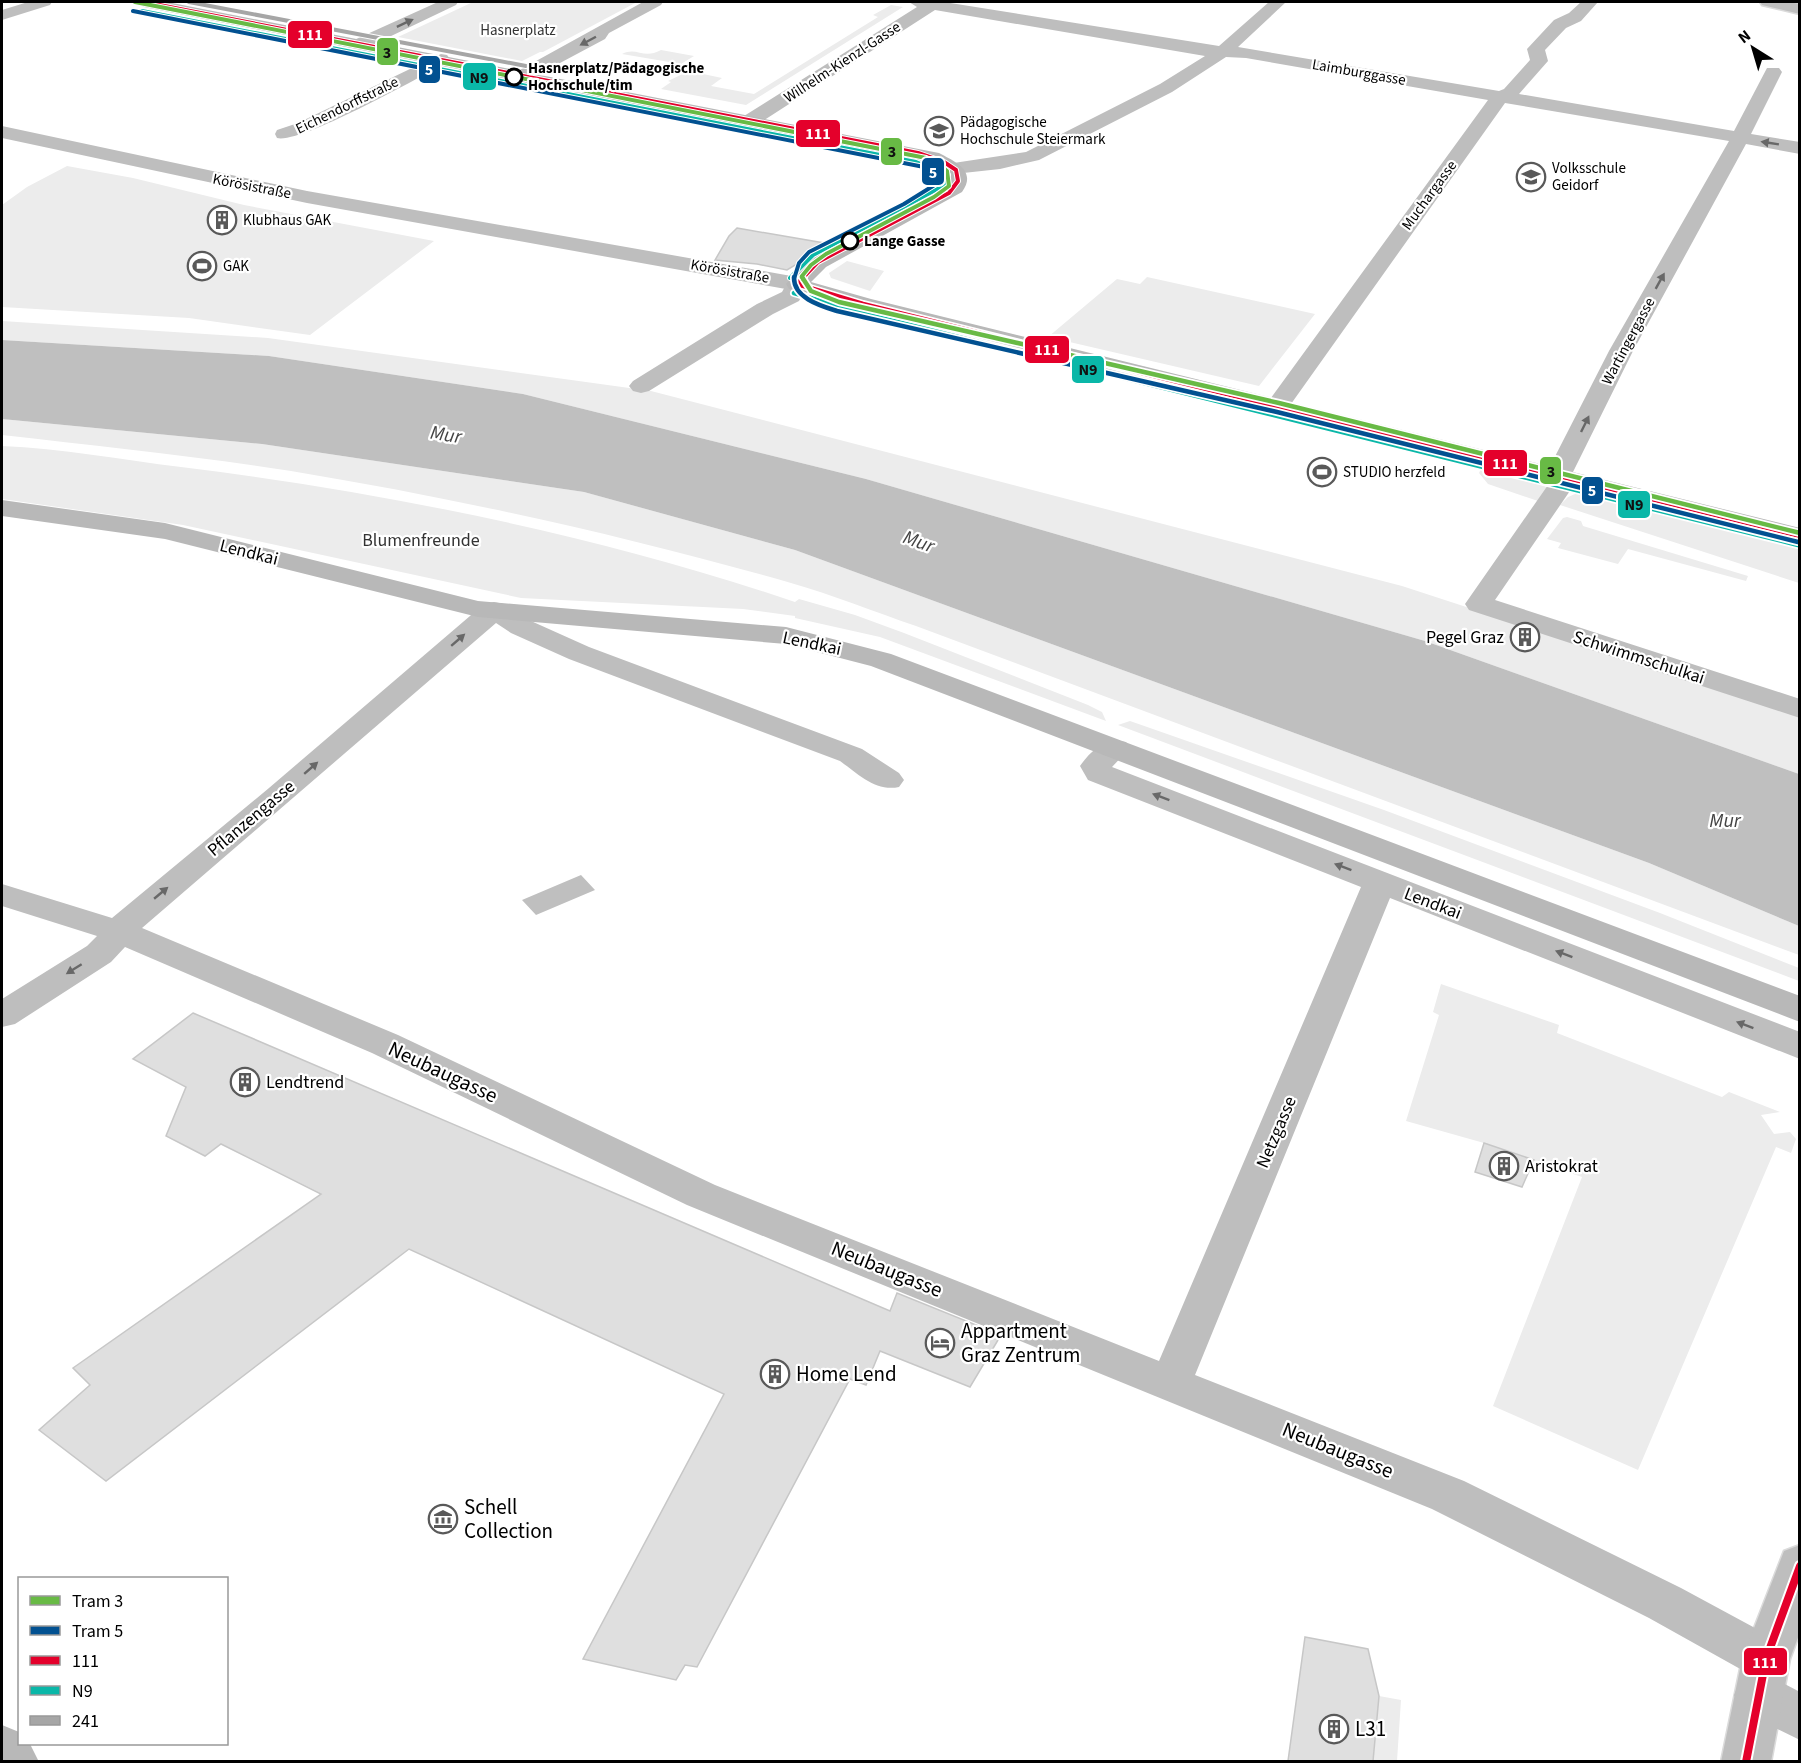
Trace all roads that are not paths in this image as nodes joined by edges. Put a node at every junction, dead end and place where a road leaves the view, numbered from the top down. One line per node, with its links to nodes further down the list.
1 (44, 2): 10 (street)
2 (144, 2): 11 (main road)
3 (450, 2): 11 (street, one-way to 3)
4 (656, 2): 15 (street, one-way to 15)
5 (1278, 2): 12 (street)
6 (1590, 2): 16 (street, Muchargasse)
7 (1768, 2): 9 (street)
8 (925, 3): 12 (street, Laimburggasse); 17 (street, Wilhelm-Kienzl-Gasse)
9 (1800, 9)
10 (2, 15)
11 (360, 44): 13 (main road)
12 (1224, 51): 16 (street, Laimburggasse); 22 (street)
13 (441, 59): 15 (main road); 19 (street, Eichendorffstraße)
14 (1773, 72): 20 (street, Wartingergasse)
15 (524, 75): 17 (main road)
16 (1502, 96): 20 (street, Laimburggasse); 25 (street, Muchargasse)
17 (751, 120): 22 (main road)
18 (2, 132): 23 (street, Körösistraße)
19 (284, 134)
20 (1741, 138): 21 (street, Laimburggasse, one-way to 20); 26 (street, Wartingergasse, one-way to 20)
21 (1800, 148)
22 (954, 178): 23 (main road)
23 (797, 284): 24 (street); 25 (main road, Körösistraße)
24 (640, 386)
25 (1277, 406): 26 (main road, Körösistraße)
26 (1558, 476): 28 (main road, Körösistraße); 29 (street, Wartingergasse)
27 (2, 507): 30 (main road, Lendkai)
28 (1800, 536)
29 (1479, 604): 31 (street, Schwimmschulkai)
30 (494, 610): 32 (main road, Lendkai); 33 (street, Lendkai); 36 (street, Pflanzengasse, one-way to 30)
31 (1800, 709)
32 (1115, 748): 34 (street, Lendkai, one-way to 32); 37 (main road, Lendkai)
33 (888, 780)
34 (1380, 882): 39 (street, Lendkai, one-way to 34); 40 (street, Netzgasse)
35 (2, 895): 36 (street, Neubaugasse)
36 (117, 931): 38 (street, Pflanzengasse, one-way to 38); 40 (street, Neubaugasse)
37 (1800, 1010)
38 (2, 1015)
39 (1800, 1046)
40 (1171, 1383): 42 (street, Neubaugasse)
41 (1800, 1565): 42 (street)
42 (1762, 1677): 43 (street, Neubaugasse); 46 (street)
43 (1800, 1717)
44 (2, 1749): 45 (main road)
45 (14, 1761)
46 (1746, 1761)

